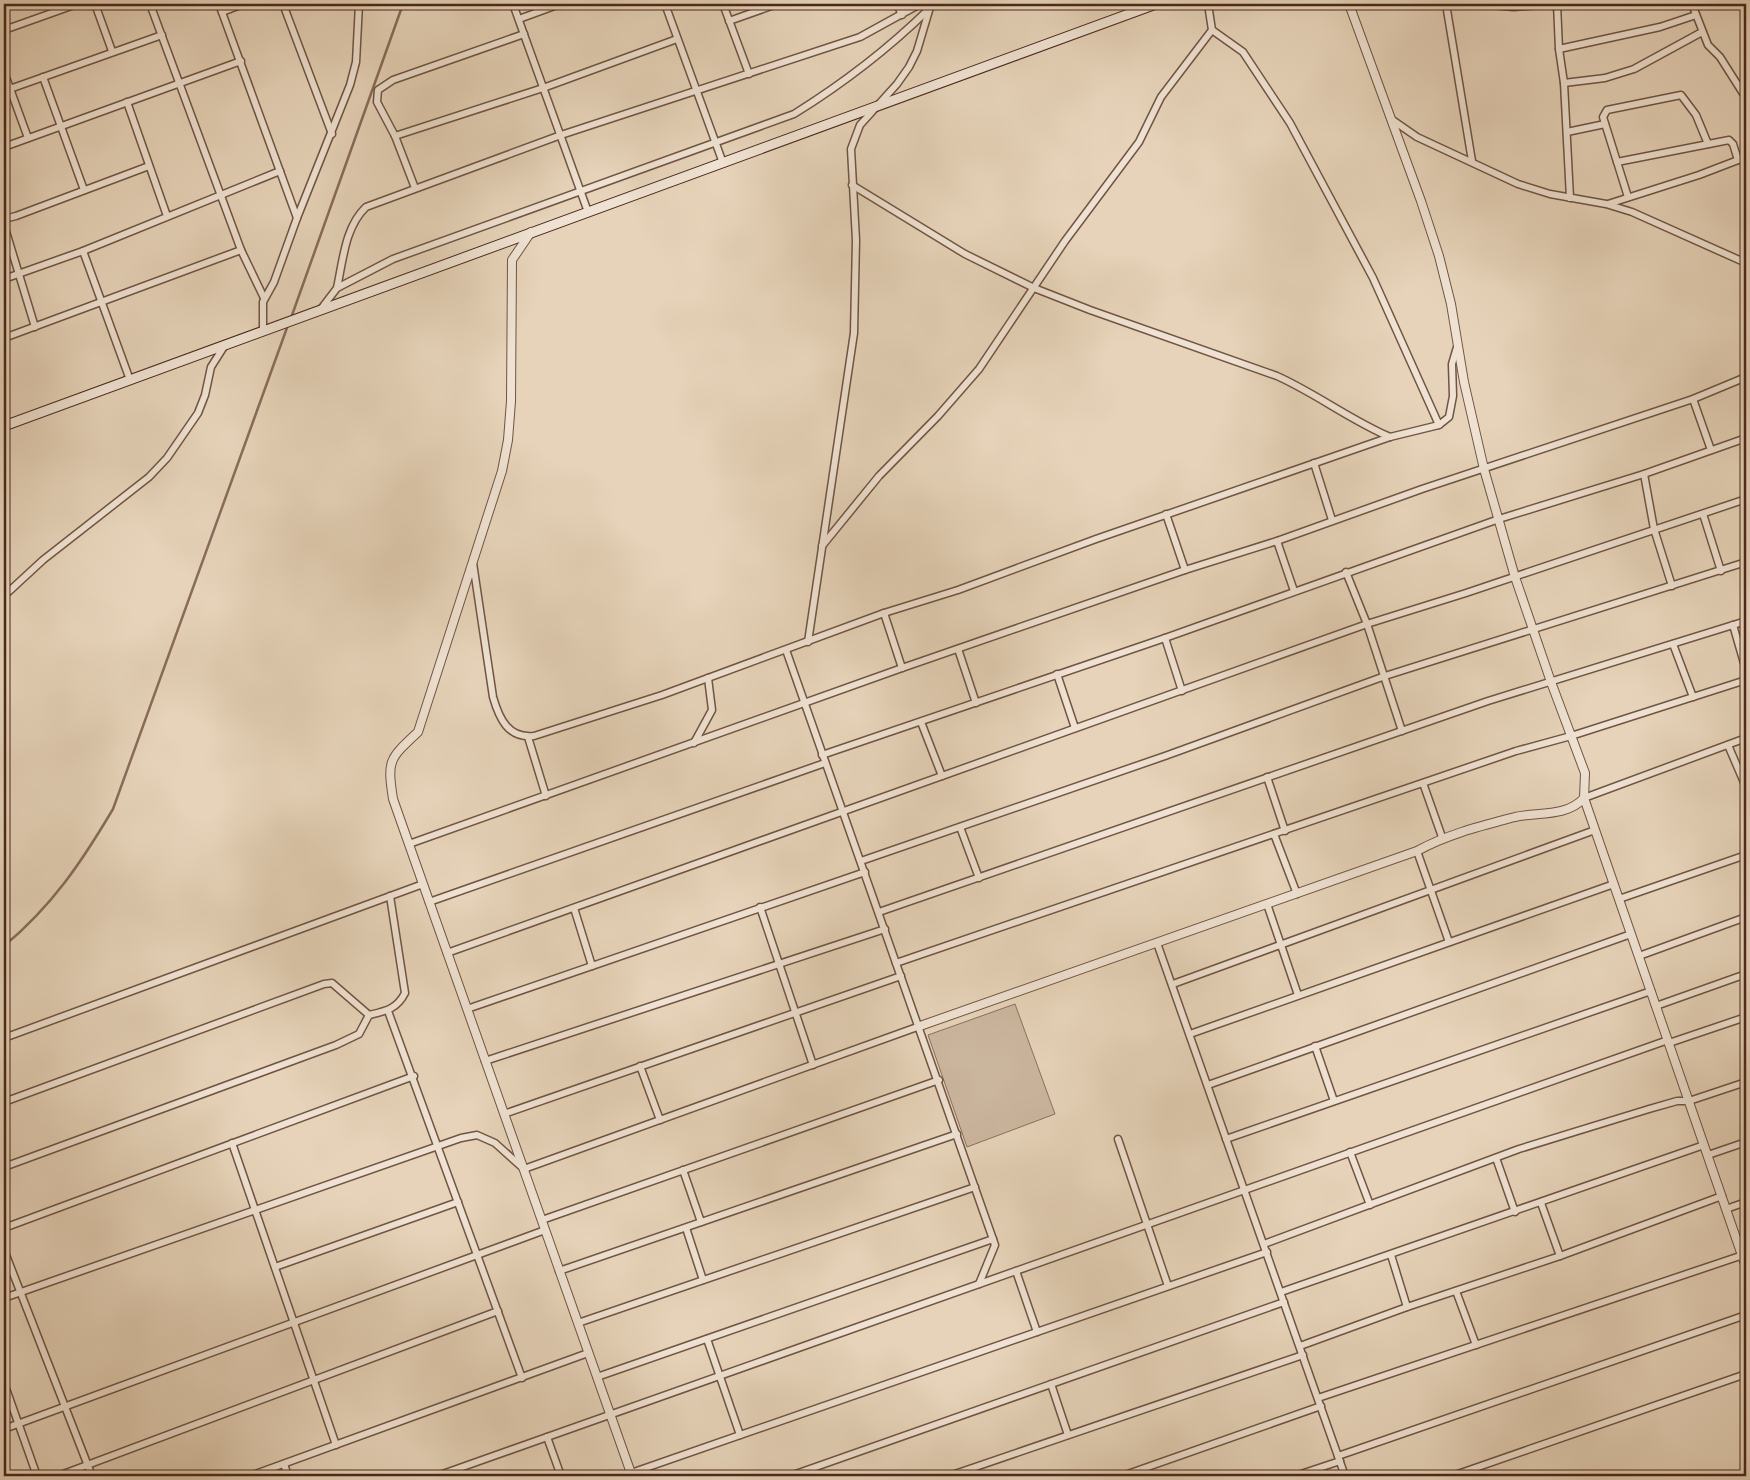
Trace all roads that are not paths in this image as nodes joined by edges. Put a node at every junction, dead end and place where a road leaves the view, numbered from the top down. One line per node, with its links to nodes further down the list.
1 (77, 4): 28 (street)
2 (95, 4): 35 (street)
3 (150, 4): 32 (street)
4 (219, 4): 23 (street)
5 (243, 4): 23 (street)
6 (283, 4): 52 (street)
7 (359, 4): 52 (street)
8 (514, 4): 26 (street)
9 (560, 4): 26 (street)
10 (665, 4): 33 (street)
11 (722, 4): 27 (street)
12 (777, 4): 27 (street)
13 (897, 4): 24 (street)
14 (920, 4): 24 (street)
15 (1156, 4): 47 (main road)
16 (1208, 4): 29 (street)
17 (1349, 4): 48 (street)
18 (1446, 4): 61 (street)
19 (1479, 4): 20 (street)
20 (1555, 4): 34 (street)
21 (1692, 4): 25 (street)
22 (930, 6): 47 (street); 56 (street)
23 (222, 12): 36 (street)
24 (902, 15): 38 (street)
25 (1696, 15): 30 (street); 34 (street)
26 (519, 19): 31 (street)
27 (729, 21): 38 (street)
28 (4, 30)
29 (1212, 30): 86 (street); 99 (street)
30 (1702, 32): 40 (street); 45 (street)
31 (524, 34): 42 (street); 53 (street)
32 (162, 35): 35 (street); 41 (street)
33 (677, 40): 42 (street); 44 (street)
34 (1559, 49): 40 (street)
35 (112, 51): 39 (street)
36 (241, 61): 41 (street); 65 (street)
37 (4, 72): 43 (street)
38 (749, 74): 44 (street)
39 (43, 77): 43 (street); 50 (street)
40 (1564, 82): 51 (street)
41 (180, 83): 46 (street); 70 (street)
42 (544, 88): 53 (street); 54 (street)
43 (7, 90): 55 (street)
44 (697, 90): 54 (street); 56 (street)
45 (1746, 98)
46 (128, 102): 50 (street); 64 (street)
47 (879, 105): 62 (main road); 66 (street)
48 (1391, 119): 61 (street); 94 (street)
49 (1605, 124): 51 (street); 57 (street); 63 (street)
50 (60, 126): 55 (street); 68 (street)
51 (1567, 132): 72 (street)
52 (332, 134): 77 (street)
53 (395, 136): 67 (street)
54 (560, 136): 67 (street); 69 (street)
55 (28, 138): 58 (street)
56 (716, 142): 62 (street); 69 (street)
57 (1708, 144): 60 (street); 63 (street)
58 (4, 146)
59 (1746, 157): 60 (street)
60 (1738, 160): 71 (street)
61 (1472, 161): 72 (street)
62 (722, 162): 74 (main road)
63 (1617, 162): 71 (street)
64 (149, 166): 68 (street); 75 (street)
65 (280, 170): 70 (street); 77 (street)
66 (852, 185): 86 (street); 113 (street)
67 (415, 188): 85 (street)
68 (84, 190): 76 (street)
69 (580, 191): 74 (street); 85 (street)
70 (221, 195): 75 (street); 80 (street)
71 (1628, 197): 73 (street)
72 (1570, 198): 73 (street)
73 (1606, 204): 82 (street)
74 (588, 212): 79 (main road)
75 (167, 216): 81 (street)
76 (4, 218)
77 (297, 218): 87 (street)
78 (4, 225): 83 (street)
79 (531, 232): 89 (main road); 115 (street)
80 (241, 250): 87 (street); 88 (street)
81 (83, 251): 83 (street); 88 (street)
82 (1746, 264)
83 (19, 274): 84 (street); 90 (street)
84 (4, 279)
85 (337, 288): 89 (street)
86 (1034, 288): 100 (street); 113 (street)
87 (264, 298): 91 (street)
88 (102, 302): 90 (street); 96 (street)
89 (321, 309): 91 (main road)
90 (35, 327): 92 (street)
91 (263, 330): 93 (main road)
92 (4, 338)
93 (226, 344): 96 (main road); 122 (street)
94 (1458, 345): 99 (street); 104 (street)
95 (1746, 378): 97 (street)
96 (130, 380): 98 (main road)
97 (1693, 399): 102 (street); 104 (street)
98 (4, 424)
99 (1439, 425): 100 (street)
100 (1390, 437): 103 (street)
101 (1746, 438): 102 (street)
102 (1711, 450): 105 (street)
103 (1314, 463): 107 (street); 110 (street)
104 (1484, 469): 109 (street); 110 (street)
105 (1644, 474): 109 (street); 111 (street)
106 (1746, 499): 108 (street)
107 (1166, 514): 116 (street); 123 (street)
108 (1703, 514): 111 (street); 117 (street)
109 (1498, 519): 118 (street); 119 (street)
110 (1332, 520): 112 (street)
111 (1654, 529): 119 (street); 120 (street)
112 (1277, 541): 116 (street); 121 (street)
113 (822, 546): 129 (street)
114 (1746, 562): 117 (street)
115 (473, 563): 148 (street); 166 (street)
116 (1185, 570): 131 (street)
117 (1721, 571): 120 (street)
118 (1346, 572): 121 (street); 125 (street)
119 (1515, 577): 125 (street); 127 (street)
120 (1672, 586): 127 (street)
121 (1294, 591): 128 (street)
122 (4, 596)
123 (884, 613): 129 (street); 133 (street)
124 (1746, 621): 126 (street)
125 (1367, 624): 136 (street); 140 (street)
126 (1733, 625): 130 (street); 134 (street)
127 (1534, 631): 136 (street); 139 (street)
128 (1165, 638): 135 (street); 140 (street)
129 (808, 642): 132 (street)
130 (1673, 644): 139 (street); 141 (street)
131 (958, 649): 133 (street); 142 (street)
132 (786, 650): 137 (street); 143 (street)
133 (902, 668): 143 (street)
134 (1746, 670)
135 (1057, 674): 142 (street); 145 (street)
136 (1385, 676): 146 (street); 161 (street)
137 (708, 678): 148 (street); 150 (street)
138 (1746, 680): 141 (street)
139 (1551, 682): 146 (street); 147 (street)
140 (1182, 692): 145 (street)
141 (1693, 697): 147 (street)
142 (976, 703): 144 (street)
143 (804, 704): 150 (street); 152 (street)
144 (922, 722): 152 (street); 154 (street)
145 (1075, 728): 154 (street)
146 (1402, 731): 155 (street)
147 (1571, 736): 156 (street); 159 (street)
148 (528, 737): 158 (street)
149 (1746, 738): 151 (street)
150 (694, 743): 158 (street)
151 (1728, 745): 157 (street); 159 (street)
152 (822, 756): 153 (street)
153 (825, 763): 160 (street); 178 (street)
154 (942, 776): 160 (street)
155 (1267, 778): 163 (street); 171 (street)
156 (1423, 783): 163 (street); 165 (street)
157 (1746, 787)
158 (546, 796): 166 (street)
159 (1584, 798): 162 (street); 165 (street)
160 (842, 812): 169 (street); 181 (street)
161 (960, 827): 169 (street); 171 (street)
162 (1595, 830): 173 (street); 174 (street)
163 (1284, 831): 164 (street)
164 (1274, 834): 175 (street); 191 (street)
165 (1442, 837): 167 (street)
166 (409, 844): 172 (street)
167 (1417, 851): 174 (street); 175 (street)
168 (1746, 855): 177 (street)
169 (861, 861): 170 (street)
170 (865, 872): 180 (street); 182 (street)
171 (979, 878): 182 (street)
172 (423, 884): 176 (street); 178 (street)
173 (1614, 884): 177 (street); 186 (street)
174 (1432, 889): 186 (street); 188 (street)
175 (1297, 894): 179 (street)
176 (390, 896): 201 (street); 207 (street)
177 (1619, 898): 185 (street)
178 (429, 902): 189 (street)
179 (1267, 904): 187 (street); 188 (street)
180 (760, 907): 192 (street); 193 (street)
181 (574, 908): 189 (street); 193 (street)
182 (879, 912): 184 (street)
183 (1746, 917): 190 (street)
184 (885, 929): 191 (street); 192 (street)
185 (1631, 934): 190 (street); 209 (street)
186 (1449, 942): 198 (street)
187 (1157, 943): 196 (street); 205 (street)
188 (1280, 945): 196 (street); 198 (street)
189 (447, 953): 200 (street)
190 (1639, 956): 197 (street)
191 (896, 962): 195 (street)
192 (779, 964): 202 (street); 210 (street)
193 (592, 966): 200 (street)
194 (1746, 974): 199 (street)
195 (901, 976): 202 (street); 205 (street)
196 (1173, 984): 206 (street)
197 (1651, 991): 199 (street); 217 (street)
198 (1298, 995): 206 (street)
199 (1656, 1006): 208 (street)
200 (467, 1009): 210 (street)
201 (388, 1011): 203 (street); 213 (street)
202 (795, 1012): 211 (street); 212 (street)
203 (369, 1015): 219 (street); 232 (street)
204 (1746, 1017): 208 (street)
205 (920, 1026): 211 (street); 214 (street)
206 (1190, 1034): 216 (street)
207 (4, 1038)
208 (1668, 1042): 218 (street); 229 (street)
209 (1315, 1046): 216 (street); 217 (street)
210 (485, 1061): 220 (street)
211 (813, 1065): 221 (street)
212 (640, 1066): 220 (street); 221 (street)
213 (413, 1076): 226 (street); 227 (street)
214 (938, 1080): 222 (street); 234 (street)
215 (1746, 1082): 218 (street)
216 (1208, 1084): 224 (street)
217 (1334, 1101): 224 (street)
218 (1689, 1101): 228 (street); 231 (street)
219 (4, 1102)
220 (504, 1114): 233 (street)
221 (660, 1120): 233 (street)
222 (957, 1134): 235 (street); 246 (street)
223 (1118, 1139): 247 (street)
224 (1226, 1139): 236 (street)
225 (1746, 1142): 230 (street)
226 (232, 1143): 242 (street); 248 (street)
227 (437, 1146): 233 (street); 238 (street); 242 (street)
228 (1704, 1146): 230 (street); 240 (street)
229 (1350, 1152): 236 (street); 241 (street)
230 (1708, 1155): 237 (street)
231 (1496, 1158): 241 (street); 244 (street)
232 (4, 1167)
233 (524, 1169): 245 (street)
234 (683, 1170): 245 (street); 246 (street)
235 (975, 1187): 251 (street); 263 (street)
236 (1245, 1190): 247 (street); 252 (street)
237 (1722, 1196): 243 (street); 258 (street)
238 (458, 1202): 257 (street); 259 (street)
239 (1746, 1202): 243 (street)
240 (1541, 1203): 244 (street); 258 (street)
241 (1370, 1205): 252 (street)
242 (255, 1210): 259 (street); 267 (street)
243 (1726, 1210): 256 (street)
244 (1516, 1212): 255 (street)
245 (542, 1220): 250 (street)
246 (702, 1222): 249 (street)
247 (1148, 1225): 262 (street); 265 (street)
248 (4, 1226)
249 (686, 1228): 261 (street); 263 (street)
250 (545, 1230): 257 (street); 261 (street)
251 (993, 1239): 264 (street); 277 (street)
252 (1264, 1244): 254 (street)
253 (4, 1250): 267 (street)
254 (1267, 1252): 265 (street); 268 (street)
255 (1391, 1255): 268 (street); 271 (street)
256 (1744, 1255): 260 (street); 278 (street)
257 (477, 1256): 272 (street); 274 (street)
258 (1560, 1256): 266 (street)
259 (275, 1267): 274 (street)
260 (1746, 1267)
261 (560, 1271): 275 (street)
262 (1016, 1271): 264 (street); 276 (street)
263 (703, 1280): 275 (street)
264 (979, 1284): 283 (street)
265 (1168, 1286): 276 (street)
266 (1456, 1291): 271 (street); 278 (street)
267 (20, 1292): 269 (street); 290 (street)
268 (1281, 1292): 270 (street)
269 (4, 1298)
270 (1284, 1302): 279 (street); 288 (street)
271 (1407, 1307): 279 (street)
272 (498, 1311): 285 (street); 286 (street)
273 (1746, 1315): 299 (street)
274 (294, 1323): 286 (street); 290 (street)
275 (578, 1323): 280 (street)
276 (1037, 1332): 295 (street)
277 (708, 1339): 283 (street); 284 (street)
278 (1476, 1345): 289 (street)
279 (1300, 1346): 281 (street)
280 (588, 1353): 284 (street); 285 (street)
281 (1303, 1355): 289 (street); 296 (street)
282 (1746, 1374): 315 (street)
283 (720, 1376): 292 (street); 295 (street)
284 (597, 1377): 292 (street)
285 (522, 1378): 298 (street)
286 (314, 1380): 298 (street); 301 (street)
287 (4, 1383): 293 (street)
288 (1051, 1384): 296 (street); 310 (street)
289 (1318, 1398): 291 (street)
290 (64, 1406): 293 (street); 301 (street)
291 (1321, 1406): 299 (street); 312 (street)
292 (610, 1415): 297 (street); 302 (street)
293 (18, 1423): 294 (street); 303 (street)
294 (4, 1429)
295 (740, 1435): 302 (street)
296 (1068, 1435): 311 (street)
297 (547, 1437): 308 (street); 309 (street)
298 (336, 1445): 300 (street)
299 (1339, 1458): 313 (street); 314 (street)
300 (284, 1464): 306 (street); 307 (street)
301 (87, 1465): 304 (street); 305 (street)
302 (631, 1475)
303 (37, 1476)
304 (58, 1476)
305 (92, 1476)
306 (250, 1476)
307 (288, 1476)
308 (437, 1476)
309 (561, 1476)
310 (790, 1476)
311 (949, 1476)
312 (1122, 1476)
313 (1295, 1476)
314 (1345, 1476)
315 (1452, 1476)

